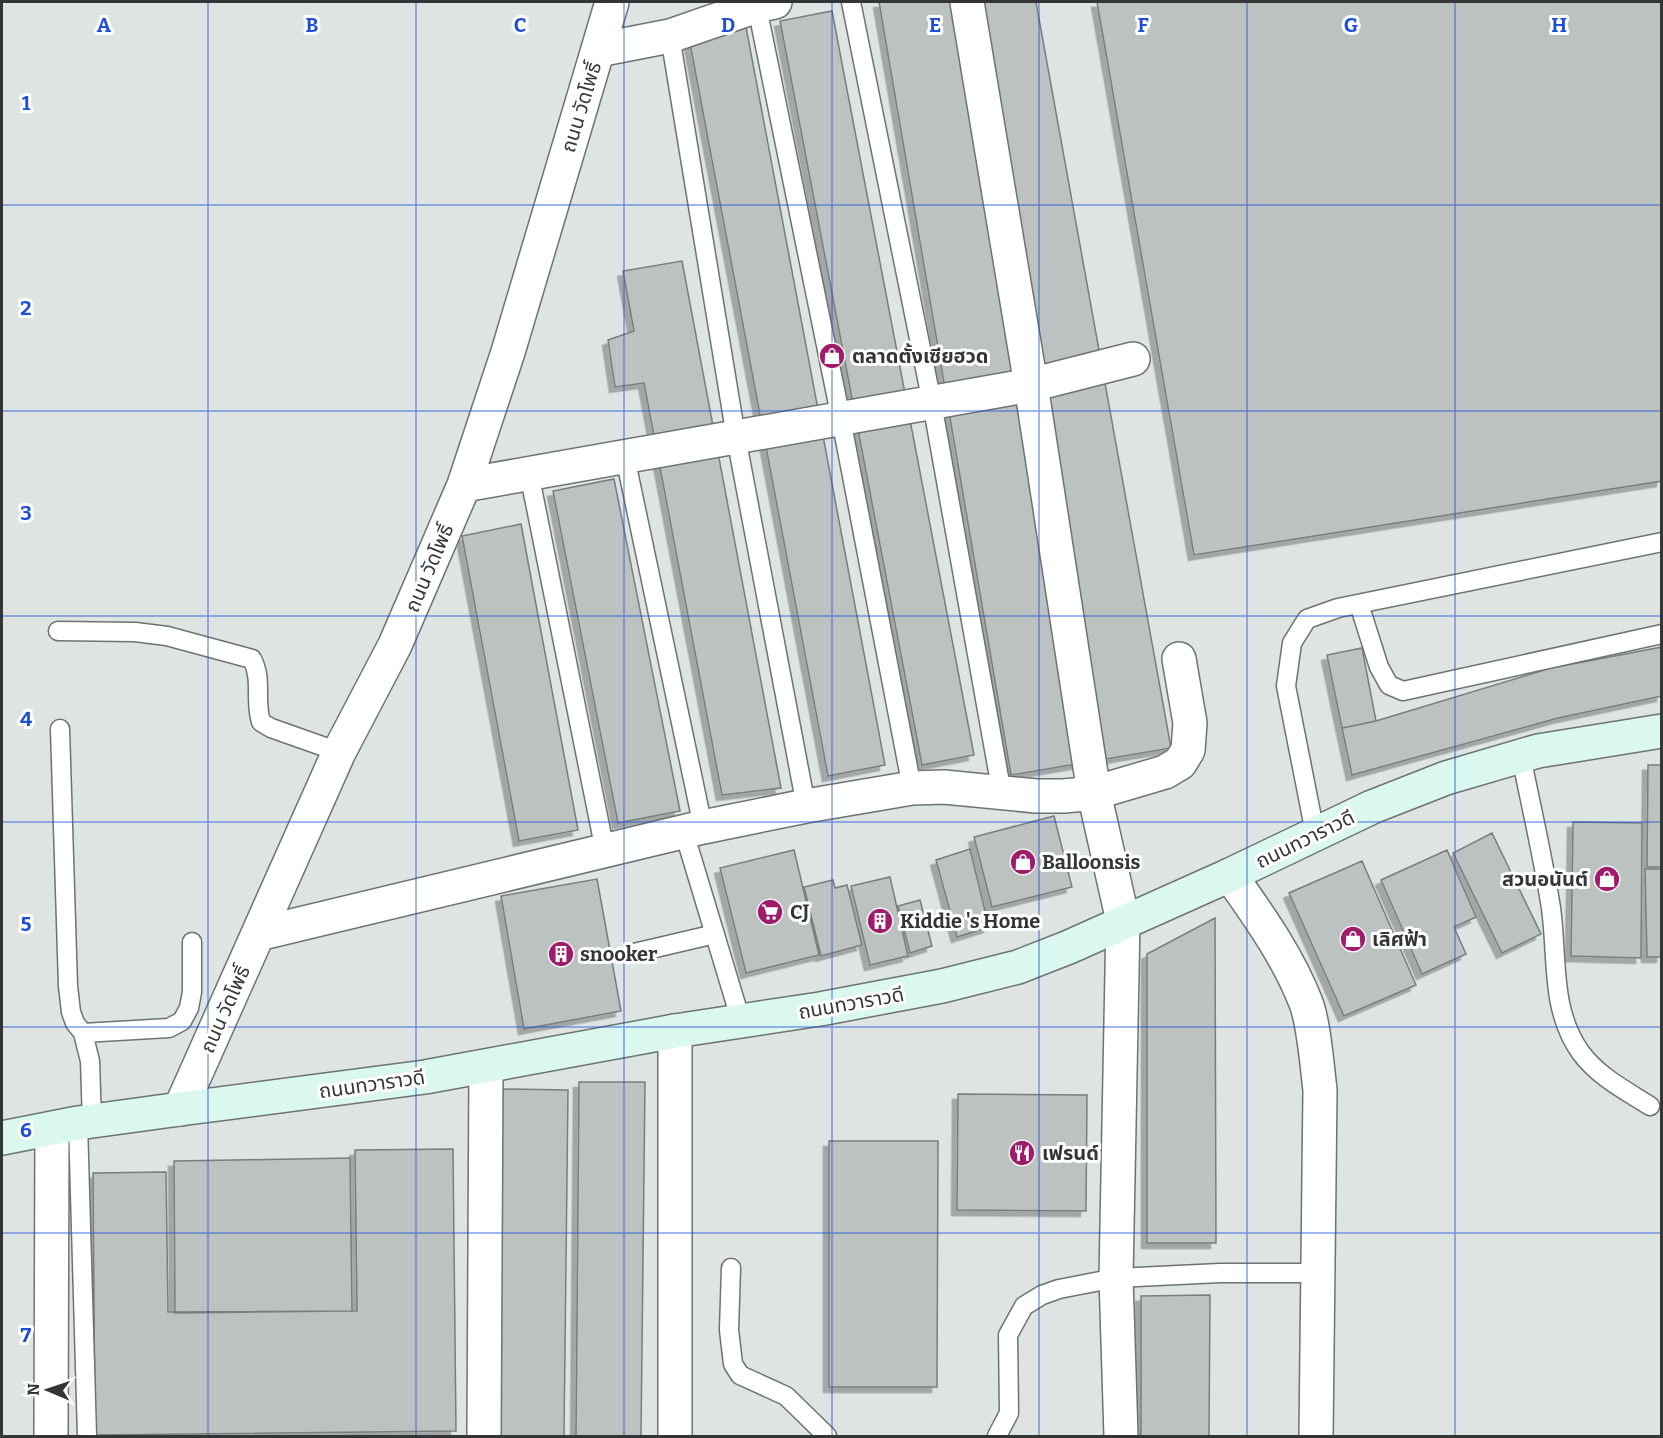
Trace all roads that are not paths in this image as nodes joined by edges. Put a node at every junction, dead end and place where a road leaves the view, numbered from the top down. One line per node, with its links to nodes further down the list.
1 (612, 2): 6 (street, ถนน วัดโพธิ์)
2 (851, 2): 9 (lane)
3 (967, 2): 8 (street)
4 (763, 3): 5 (street); 10 (lane)
5 (670, 36): 6 (street); 11 (lane)
6 (598, 50): 14 (street, ถนน วัดโพธิ์)
7 (1133, 359): 8 (street)
8 (1031, 385): 9 (street); 25 (street)
9 (932, 403): 10 (street); 26 (lane)
10 (841, 419): 11 (street); 24 (lane)
11 (736, 437): 12 (street); 27 (lane)
12 (625, 457): 13 (street); 28 (lane)
13 (529, 474): 14 (street); 30 (lane)
14 (464, 485): 22 (street, ถนน วัดโพธิ์)
15 (1662, 542): 16 (lane)
16 (1359, 604): 18 (lane); 29 (lane)
17 (58, 631): 22 (lane)
18 (1662, 634)
19 (1179, 659): 25 (street)
20 (60, 729): 39 (lane)
21 (1662, 731): 23 (street, ถนนทวาราวดี)
22 (339, 752): 33 (street, ถนน วัดโพธิ์)
23 (1521, 756): 29 (street, ถนนทวาราวดี); 41 (lane)
24 (912, 788): 26 (street); 27 (street)
25 (1094, 793): 26 (street); 32 (street)
26 (1002, 794)
27 (806, 806): 28 (street)
28 (693, 829): 30 (street); 34 (lane)
29 (1315, 833): 31 (street, ถนนทวาราวดี)
30 (605, 851): 33 (street)
31 (1230, 875): 32 (street, ถนนทวาราวดี); 46 (street)
32 (1123, 921): 37 (street, ถนนทวาราวดี); 47 (street)
33 (258, 934): 42 (street, ถนน วัดโพธิ์)
34 (715, 934): 36 (lane); 37 (lane)
35 (192, 942): 39 (lane)
36 (634, 953)
37 (741, 1021): 38 (street, ถนนทวาราวดี)
38 (675, 1031): 40 (street, ถนนทวาราวดี); 51 (street)
39 (82, 1033): 43 (lane)
40 (486, 1067): 42 (street, ถนนทวาราวดี); 50 (street)
41 (1650, 1106)
42 (180, 1109): 43 (street, ถนนทวาราวดี)
43 (74, 1125): 44 (street, ถนนทวาราวดี); 48 (street); 49 (lane)
44 (2, 1138)
45 (732, 1268): 52 (lane)
46 (1318, 1273): 47 (lane); 55 (street)
47 (1116, 1278): 53 (lane); 54 (street)
48 (51, 1437)
49 (87, 1437)
50 (484, 1437)
51 (675, 1437)
52 (826, 1437)
53 (997, 1437)
54 (1121, 1437)
55 (1316, 1437)

